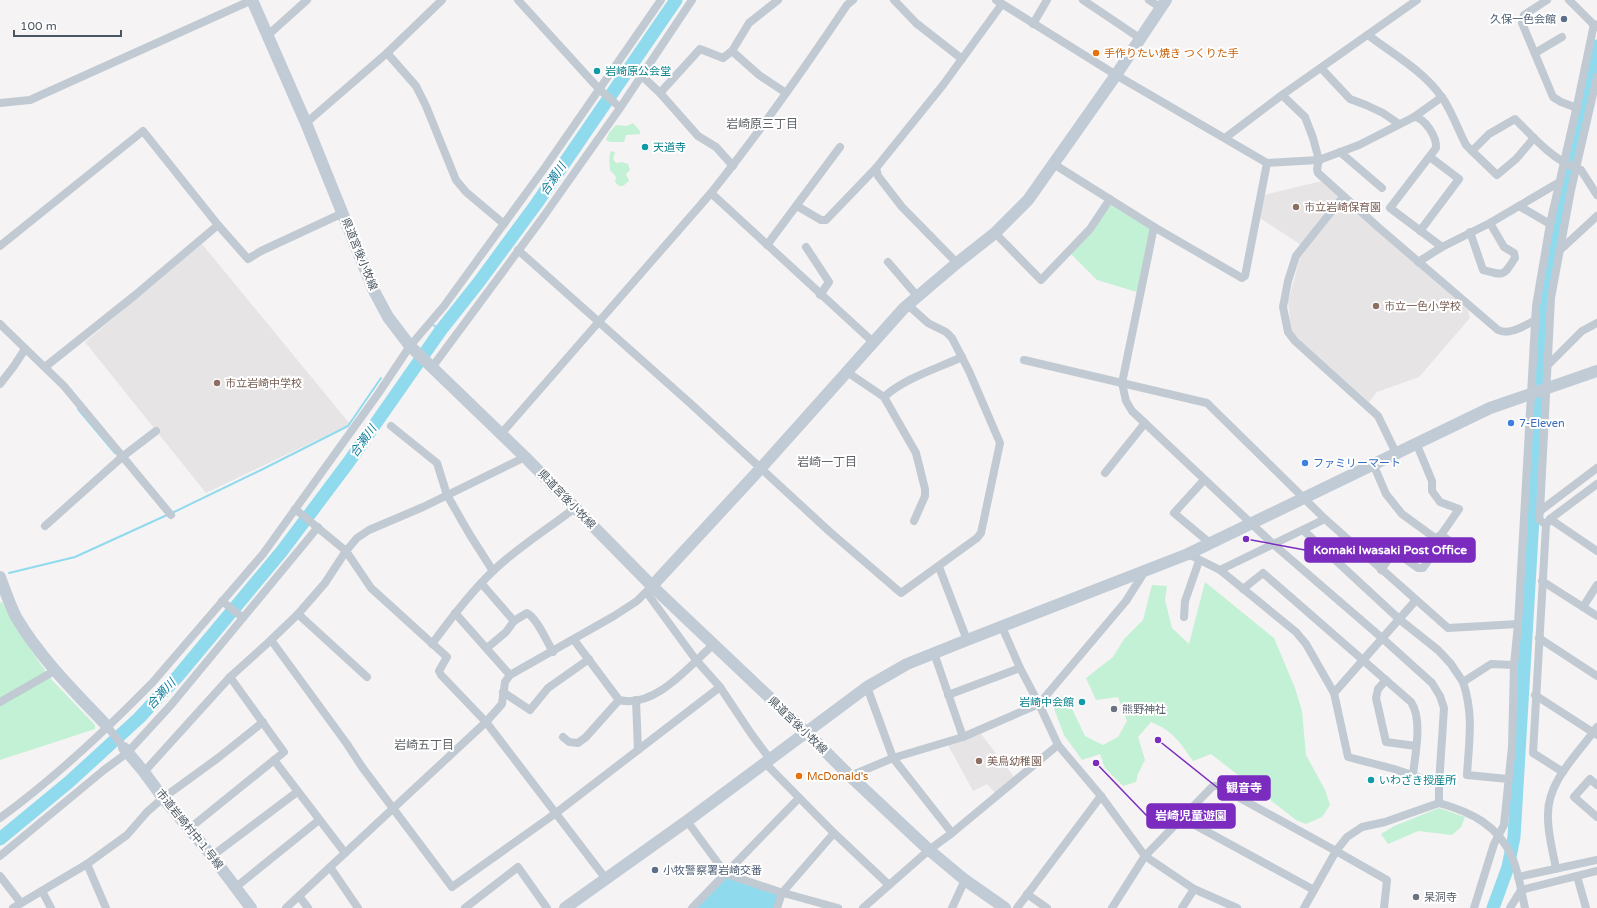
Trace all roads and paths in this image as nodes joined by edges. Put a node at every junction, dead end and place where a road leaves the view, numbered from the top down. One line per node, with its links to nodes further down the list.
1 (252, 0): 20 (street, 県道宮後小牧線); 37 (street)
2 (307, 0): 20 (street)
3 (442, 0): 25 (street)
4 (518, 0): 32 (street)
5 (661, 0): 32 (street)
6 (692, 0): 29 (street)
7 (778, 0): 24 (street)
8 (853, 0): 34 (street)
9 (894, 0): 27 (street)
10 (1047, 0): 18 (street)
11 (1083, 0): 23 (street)
12 (1149, 0): 17 (street)
13 (1417, 0): 21 (street)
14 (1547, 0): 26 (street)
15 (1569, 0): 19 (street)
16 (999, 2): 18 (street); 27 (street)
17 (1163, 4): 23 (street)
18 (1033, 24): 30 (street)
19 (1596, 26): 39 (street)
20 (268, 35): 41 (street, 県道宮後小牧線)
21 (1368, 35): 28 (street); 36 (street)
22 (1562, 37): 26 (street)
23 (1141, 39): 30 (street)
24 (732, 52): 33 (street); 34 (street)
25 (387, 53): 41 (street); 67 (street)
26 (1535, 53): 39 (street)
27 (962, 59): 54 (street)
28 (1321, 68): 35 (street); 42 (street)
29 (641, 75): 33 (street); 78 (street)
30 (1116, 75): 43 (street); 51 (street)
31 (1597, 77): 55 (street)
32 (599, 89): 38 (street); 67 (street)
33 (660, 93): 53 (street)
34 (786, 93): 53 (street)
35 (1282, 95): 43 (street); 49 (street)
36 (1442, 97): 40 (street); 46 (street)
37 (0, 103)
38 (616, 104)
39 (1577, 108): 52 (street)
40 (1414, 117): 42 (street); 48 (street)
41 (306, 123): 64 (street, 県道宮後小牧線)
42 (1399, 124): 47 (street)
43 (1225, 138): 50 (street)
44 (1534, 138): 46 (street); 46 (street); 52 (street)
45 (840, 147): 62 (street)
46 (1472, 150)
47 (1340, 152): 49 (street); 57 (street)
48 (1430, 157): 71 (street); 71 (street)
49 (1319, 160): 50 (street); 60 (street)
50 (1267, 163): 70 (street)
51 (1052, 164): 61 (street); 73 (street)
52 (1566, 164): 55 (street); 56 (street)
53 (733, 166): 58 (street)
54 (876, 168): 62 (street); 82 (street)
55 (1578, 169): 59 (street); 79 (street)
56 (1558, 183): 63 (street); 68 (street)
57 (1382, 188)
58 (711, 193): 74 (street); 87 (street)
59 (1597, 195)
60 (1343, 197): 81 (street); 110 (street)
61 (1110, 199): 70 (street); 73 (street)
62 (797, 206): 74 (street)
63 (1518, 206): 66 (street); 68 (street)
64 (343, 213): 69 (street); 91 (street, 県道宮後小牧線)
65 (1597, 216): 79 (street)
66 (1490, 223): 72 (street); 72 (street)
67 (504, 224): 91 (street)
68 (1550, 224): 86 (street)
69 (218, 225): 75 (street); 97 (street)
70 (1154, 227): 100 (street)
71 (1420, 231): 77 (street)
72 (1470, 232): 77 (street)
73 (995, 233): 82 (street)
74 (767, 245): 83 (street)
75 (0, 246)
76 (806, 247): 83 (street)
77 (1442, 247): 81 (street)
78 (518, 250): 87 (street); 96 (street)
79 (1559, 252): 95 (street)
80 (888, 262): 84 (street)
81 (1418, 262): 86 (street)
82 (957, 263): 84 (street)
83 (820, 295): 90 (street)
84 (918, 297): 85 (street)
85 (908, 305): 90 (street); 93 (street)
86 (1536, 320): 103 (street)
87 (599, 322): 108 (street); 114 (street)
88 (1597, 323): 95 (street)
89 (0, 324): 92 (street)
90 (873, 342): 99 (street)
91 (412, 347): 96 (street, 県道宮後小牧線); 122 (street)
92 (25, 349): 97 (street); 101 (street)
93 (962, 357): 104 (street); 140 (street)
94 (1024, 360): 100 (street)
95 (1548, 364): 102 (street)
96 (433, 366): 108 (street, 県道宮後小牧線)
97 (45, 367): 112 (street)
98 (1597, 371): 102 (street)
99 (847, 372): 104 (street); 114 (street)
100 (1122, 383): 105 (street); 120 (street)
101 (0, 384)
102 (1547, 388): 103 (street); 123 (street)
103 (1532, 393): 109 (street); 162 (street)
104 (884, 397): 126 (street)
105 (1145, 423): 116 (street); 117 (street)
106 (391, 426): 119 (street)
107 (156, 431): 112 (street)
108 (501, 434): 111 (street, 県道宮後小牧線)
109 (1417, 445): 110 (street); 132 (street)
110 (1397, 455): 113 (street)
111 (525, 457): 119 (street); 121 (street, 県道宮後小牧線)
112 (120, 459): 124 (street); 129 (street)
113 (1374, 466): 120 (street); 132 (street)
114 (761, 468): 140 (street); 149 (street)
115 (1597, 468): 123 (street)
116 (1105, 473)
117 (1204, 480): 128 (street); 133 (street)
118 (1597, 484): 127 (street)
119 (447, 495): 135 (street); 143 (street)
120 (1304, 499): 125 (street); 128 (street)
121 (576, 507): 143 (street); 149 (street, 県道宮後小牧線)
122 (297, 511): 130 (street); 153 (street)
123 (1540, 514): 127 (street)
124 (171, 515)
125 (1325, 519): 131 (street); 142 (street)
126 (914, 521)
127 (1548, 522): 136 (street); 146 (street)
128 (1252, 524): 133 (street); 134 (street)
129 (45, 526)
130 (316, 526): 135 (street); 159 (street)
131 (1303, 530): 134 (street); 160 (street)
132 (1441, 535): 138 (street); 142 (street)
133 (1211, 544): 137 (street)
134 (1273, 544): 141 (street); 164 (street)
135 (346, 551): 156 (street); 169 (street)
136 (1597, 551)
137 (1188, 554): 139 (street); 144 (street)
138 (1471, 555)
139 (1199, 560): 141 (street); 158 (street)
140 (939, 567): 168 (street)
141 (1220, 570): 150 (street)
142 (1381, 570): 152 (street)
143 (492, 571): 147 (street)
144 (1145, 571): 163 (street); 195 (street)
145 (0, 577): 151 (street)
146 (1542, 581): 154 (street); 165 (street)
147 (481, 583): 155 (street); 161 (street)
148 (1597, 585): 154 (street)
149 (650, 589): 167 (street); 170 (street, 県道宮後小牧線); 175 (street)
150 (1243, 589): 176 (street); 189 (street)
151 (3, 597): 179 (street)
152 (1416, 600): 160 (street); 162 (street)
153 (222, 601): 159 (street); 198 (street)
154 (1583, 607): 157 (street)
155 (455, 613): 169 (street); 171 (street)
156 (298, 614): 166 (street); 183 (street)
157 (1597, 616)
158 (1184, 617)
159 (243, 618): 205 (street)
160 (1399, 619): 164 (street); 185 (street)
161 (514, 621): 171 (street); 172 (street)
162 (1518, 624): 177 (street)
163 (1002, 627): 168 (street); 178 (street)
164 (1382, 638): 176 (street); 215 (street)
165 (1539, 638): 181 (street); 191 (street)
166 (271, 640): 182 (street); 222 (street)
167 (574, 640): 172 (street); 174 (street)
168 (967, 640): 173 (street)
169 (432, 644): 197 (street)
170 (713, 645): 175 (street); 199 (street, 県道宮後小牧線)
171 (487, 648): 180 (street)
172 (552, 652): 180 (street)
173 (934, 653): 187 (street); 190 (street)
174 (589, 659): 188 (street); 192 (street)
175 (696, 660): 186 (street); 193 (street)
176 (1363, 660): 184 (street); 189 (street)
177 (1514, 665): 185 (street); 214 (street)
178 (1020, 668): 190 (street); 195 (street)
179 (56, 670): 194 (street); 198 (street)
180 (510, 675): 188 (street)
181 (1597, 676)
182 (230, 677): 196 (street); 210 (street)
183 (366, 677)
184 (1386, 680): 204 (street); 204 (street)
185 (1463, 682): 214 (street)
186 (720, 687): 206 (street); 209 (street)
187 (867, 687): 199 (street); 207 (street)
188 (503, 692): 197 (street)
189 (1334, 694): 212 (street)
190 (948, 695): 202 (street)
191 (1536, 695): 200 (street); 211 (street)
192 (619, 700): 193 (street); 201 (street)
193 (636, 700): 206 (street)
194 (0, 702)
195 (1039, 704): 202 (street); 203 (street)
196 (263, 722): 208 (street); 219 (street)
197 (486, 722): 222 (street); 223 (street)
198 (107, 726): 205 (street); 225 (street)
199 (806, 732): 209 (street); 213 (street, 県道宮後小牧線)
200 (1596, 732): 211 (street)
201 (562, 737)
202 (963, 737): 207 (street)
203 (1058, 745): 218 (street); 231 (street)
204 (1416, 746): 212 (street)
205 (125, 750): 210 (street, 市道岩崎村中１号線); 236 (street)
206 (638, 750): 223 (street)
207 (893, 758): 213 (street); 231 (street)
208 (274, 760): 217 (street); 229 (street)
209 (767, 761): 220 (street); 228 (street)
210 (144, 772): 219 (street, 市道岩崎村中１号線)
211 (1563, 772): 242 (street)
212 (1413, 775): 215 (street)
213 (850, 776): 233 (street, 県道宮後小牧線)
214 (1508, 779): 232 (street)
215 (1438, 784): 221 (street)
216 (1597, 785): 224 (street)
217 (297, 792): 227 (street); 237 (street)
218 (1101, 796): 238 (street); 257 (street)
219 (164, 798): 229 (street, 市道岩崎村中１号線); 240 (street)
220 (799, 798): 230 (street); 244 (street)
221 (1439, 803): 232 (street); 234 (street)
222 (394, 808): 223 (street); 235 (street)
223 (556, 813): 248 (street)
224 (1597, 817)
225 (0, 818)
226 (1182, 818): 234 (street); 238 (street); 253 (street)
227 (319, 820): 235 (street); 251 (street)
228 (687, 821): 244 (street); 248 (street)
229 (190, 828): 237 (street, 市道岩崎村中１号線)
230 (834, 833): 250 (street); 256 (street)
231 (952, 833): 233 (street)
232 (1499, 835): 246 (street); 283 (street)
233 (929, 850): 249 (street, 県道宮後小牧線); 250 (street)
234 (1336, 851): 253 (street); 282 (street)
235 (345, 853): 241 (street)
236 (0, 856)
237 (212, 856): 251 (street, 市道岩崎村中１号線)
238 (1145, 856): 252 (street); 278 (street)
239 (1597, 860): 242 (street)
240 (87, 864): 255 (street); 262 (street)
241 (330, 867): 258 (street); 266 (street)
242 (1556, 869): 246 (street)
243 (1597, 871): 247 (street)
244 (726, 874): 256 (street); 270 (street)
245 (0, 876): 259 (street)
246 (1518, 876): 254 (street)
247 (1577, 876): 254 (street); 286 (street)
248 (606, 879): 269 (street)
249 (965, 880): 274 (street); 275 (street, 県道宮後小牧線)
250 (889, 885): 273 (street)
251 (236, 887): 263 (street, 市道岩崎村中１号線)
252 (1194, 889): 279 (street); 280 (street)
253 (1314, 890): 281 (street)
254 (1521, 890): 284 (street); 285 (street)
255 (42, 891): 259 (street); 261 (street)
256 (782, 893): 271 (street); 272 (street)
257 (1027, 894): 276 (street); 277 (street)
258 (299, 896): 264 (street); 265 (street)
259 (21, 903): 260 (street)
260 (13, 908)
261 (51, 908)
262 (106, 908)
263 (251, 908)
264 (286, 908)
265 (308, 908)
266 (358, 908)
267 (465, 908): 268 (street)
268 (547, 908)
269 (565, 908)
270 (692, 908)
271 (777, 908)
272 (838, 908)
273 (864, 908)
274 (952, 908)
275 (1005, 908)
276 (1017, 908)
277 (1047, 908)
278 (1112, 908)
279 (1182, 908)
280 (1237, 908)
281 (1304, 908)
282 (1384, 908)
283 (1474, 908)
284 (1510, 908)
285 (1525, 908)
286 (1586, 908)

